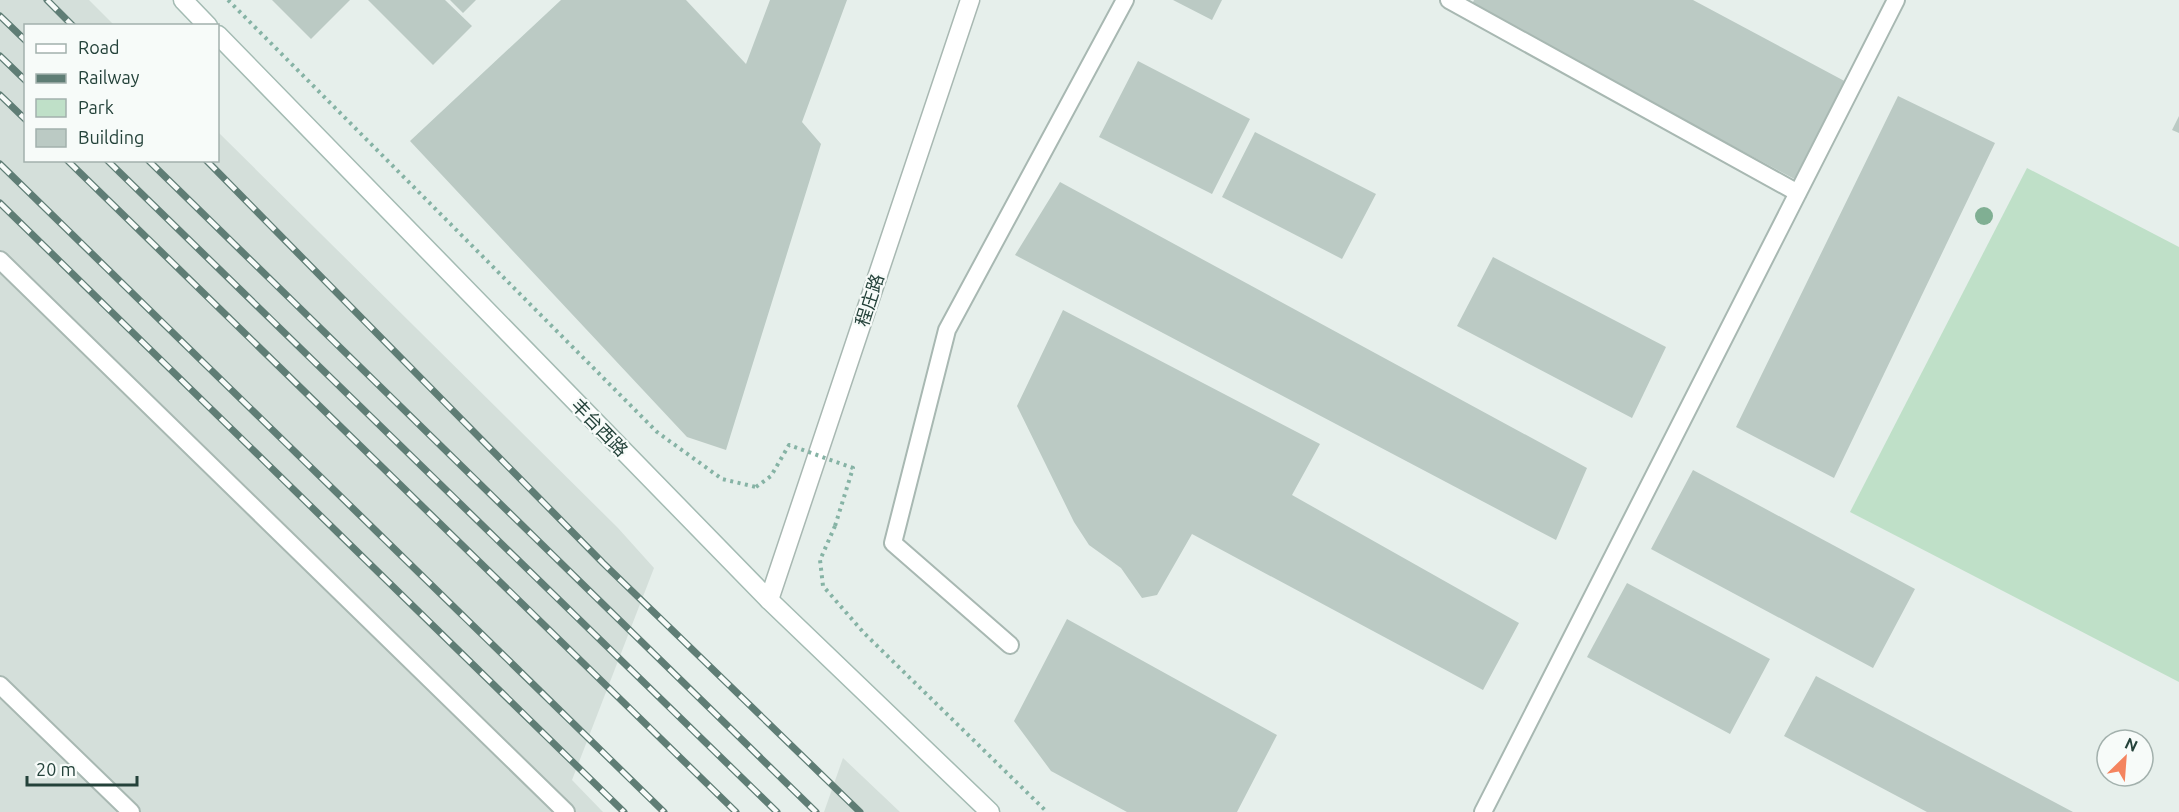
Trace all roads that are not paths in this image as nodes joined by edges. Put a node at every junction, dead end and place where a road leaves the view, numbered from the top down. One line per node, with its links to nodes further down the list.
1 (183, 0): 6 (main road)
2 (970, 0): 10 (main road, 程庄路)
3 (1125, 0): 11 (lane)
4 (1449, 0): 8 (lane)
5 (1896, 0): 8 (lane)
6 (206, 24)
7 (219, 36): 10 (main road, 丰台西路)
8 (1798, 193): 16 (lane)
9 (0, 260): 14 (lane)
10 (769, 600): 15 (main road, 丰台西路)
11 (1011, 645)
12 (0, 685): 13 (lane)
13 (131, 812)
14 (566, 812)
15 (990, 812)
16 (1483, 812)

